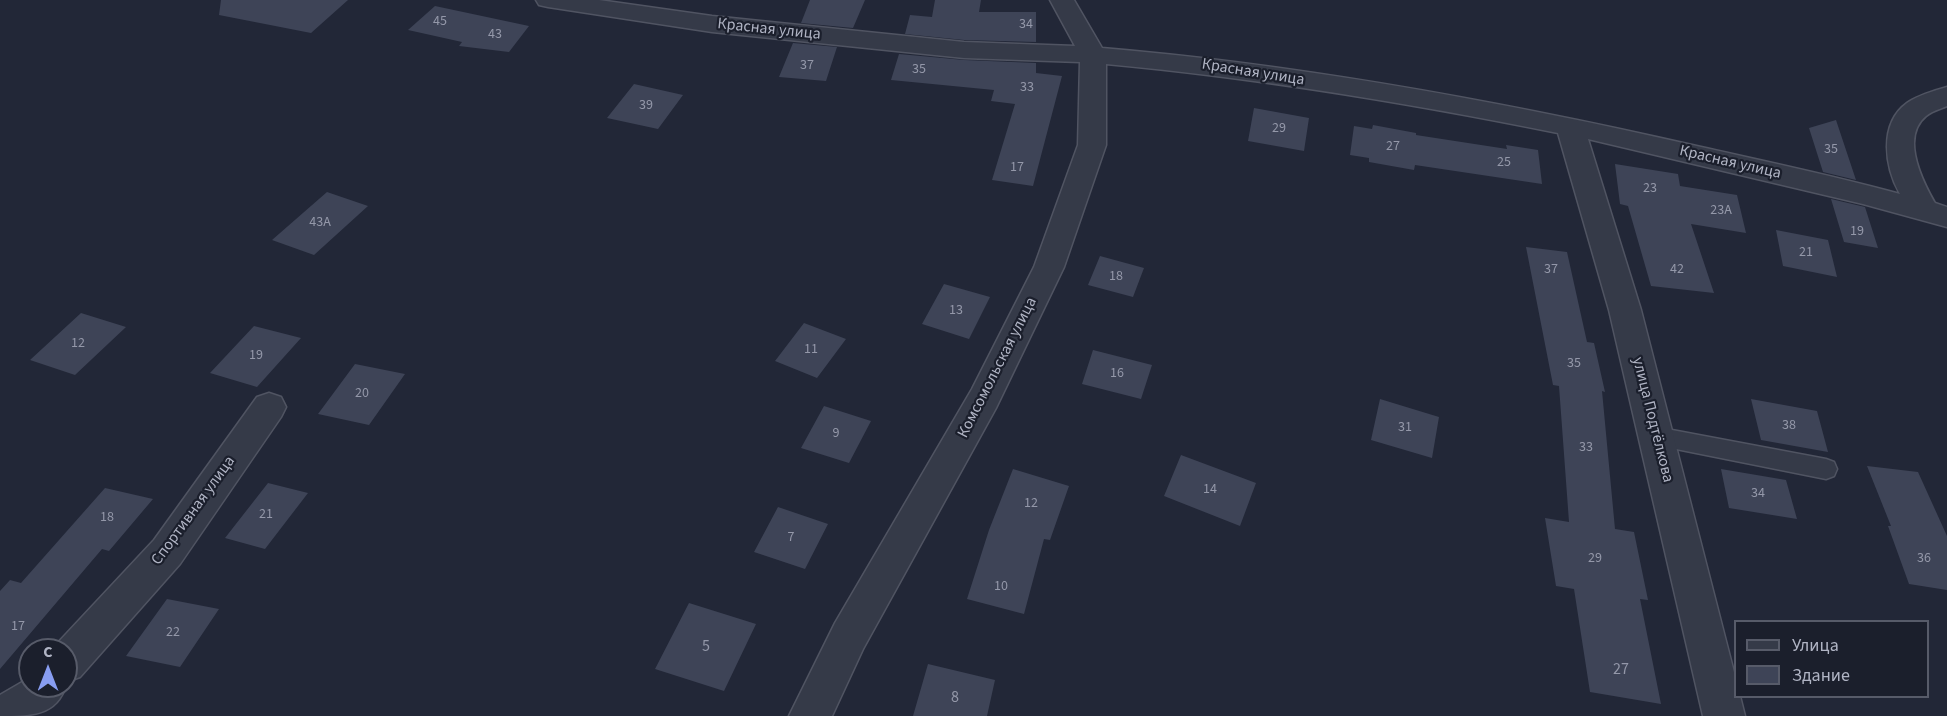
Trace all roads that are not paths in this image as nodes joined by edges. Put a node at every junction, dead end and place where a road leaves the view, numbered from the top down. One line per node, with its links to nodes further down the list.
1 (548, 0): 3 (street, Красная улица)
2 (1062, 0): 3 (street)
3 (1093, 55): 5 (street, Красная улица); 13 (street, Комсомольская улица)
4 (1947, 96): 6 (street)
5 (1570, 126): 6 (street, Красная улица); 8 (street, улица Подтёлкова)
6 (1936, 214)
7 (269, 407): 10 (street, Спортивная улица)
8 (1656, 436): 9 (lane); 14 (street, улица Подтёлкова)
9 (1826, 469)
10 (78, 650)
11 (33, 698): 12 (street)
12 (3, 716)
13 (810, 716)
14 (1724, 716)

